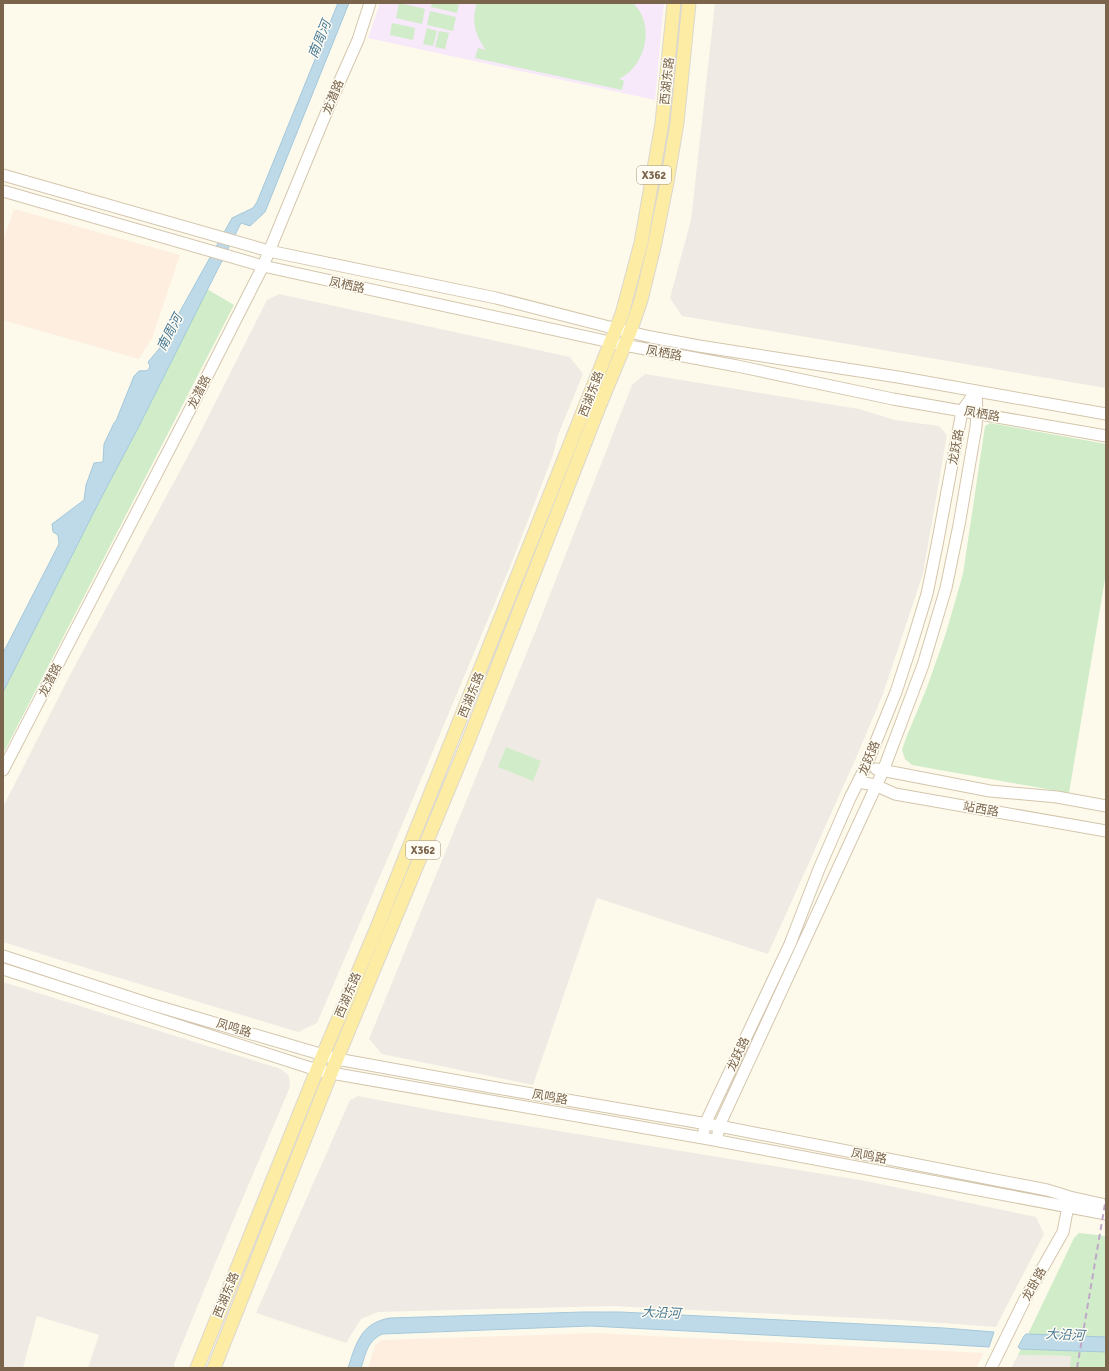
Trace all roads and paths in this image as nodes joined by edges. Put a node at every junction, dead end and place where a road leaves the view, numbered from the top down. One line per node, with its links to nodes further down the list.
1 (370, 3): 6 (street, 龙潜路)
2 (674, 3): 8 (main road, 西湖东路 / X362)
3 (689, 3): 9 (main road, 西湖东路 / X362)
4 (3, 175): 6 (street, 凤栖路)
5 (3, 191): 7 (street, 凤栖路)
6 (269, 251): 7 (street, 龙潜路); 8 (street, 凤栖路)
7 (263, 266): 10 (street, 凤栖路); 17 (street, 龙潜路)
8 (617, 329): 9 (street, 凤栖路); 10 (main road, 西湖东路 / X362)
9 (630, 332): 10 (main road, 西湖东路 / X362); 11 (street, 凤栖路)
10 (617, 344): 12 (street, 凤栖路); 25 (main road, 西湖东路 / X362); 26 (main road, 西湖东路 / X362)
11 (976, 391): 12 (street, 龙跃路); 13 (street, 龙跃路); 14 (street, 凤栖路)
12 (962, 411): 13 (street, 凤栖路); 16 (street, 龙跃路)
13 (977, 414): 15 (street, 凤栖路); 18 (street, 龙跃路)
14 (1106, 414)
15 (1106, 436)
16 (866, 766): 18 (street, 站西路); 19 (street, 龙跃路)
17 (3, 770)
18 (883, 770): 20 (street, 龙跃路); 21 (street, 站西路)
19 (858, 782): 20 (street, 站西路); 29 (street, 龙跃路)
20 (875, 785): 22 (street, 站西路); 30 (street, 龙跃路)
21 (1106, 806)
22 (1106, 831)
23 (3, 956): 25 (street, 凤鸣路)
24 (3, 969): 27 (street, 凤鸣路)
25 (323, 1055): 26 (street, 凤鸣路); 27 (main road, 西湖东路 / X362)
26 (337, 1059): 28 (main road, 西湖东路 / X362); 29 (street, 凤鸣路)
27 (317, 1070): 28 (street, 凤鸣路); 36 (main road, 西湖东路 / X362)
28 (331, 1073): 31 (street, 凤鸣路); 37 (main road, 西湖东路 / X362)
29 (705, 1124): 30 (street, 凤鸣路); 31 (street, 龙跃路)
30 (719, 1126): 32 (street, 龙跃路); 33 (street, 凤鸣路)
31 (703, 1138): 32 (street, 凤鸣路)
32 (717, 1141): 33 (street, 凤鸣路)
33 (1069, 1202): 34 (street, 凤鸣路); 35 (street, 凤鸣路); 38 (street, 龙卧路)
34 (1106, 1205)
35 (1106, 1214)
36 (197, 1368)
37 (214, 1368)
38 (991, 1368)

